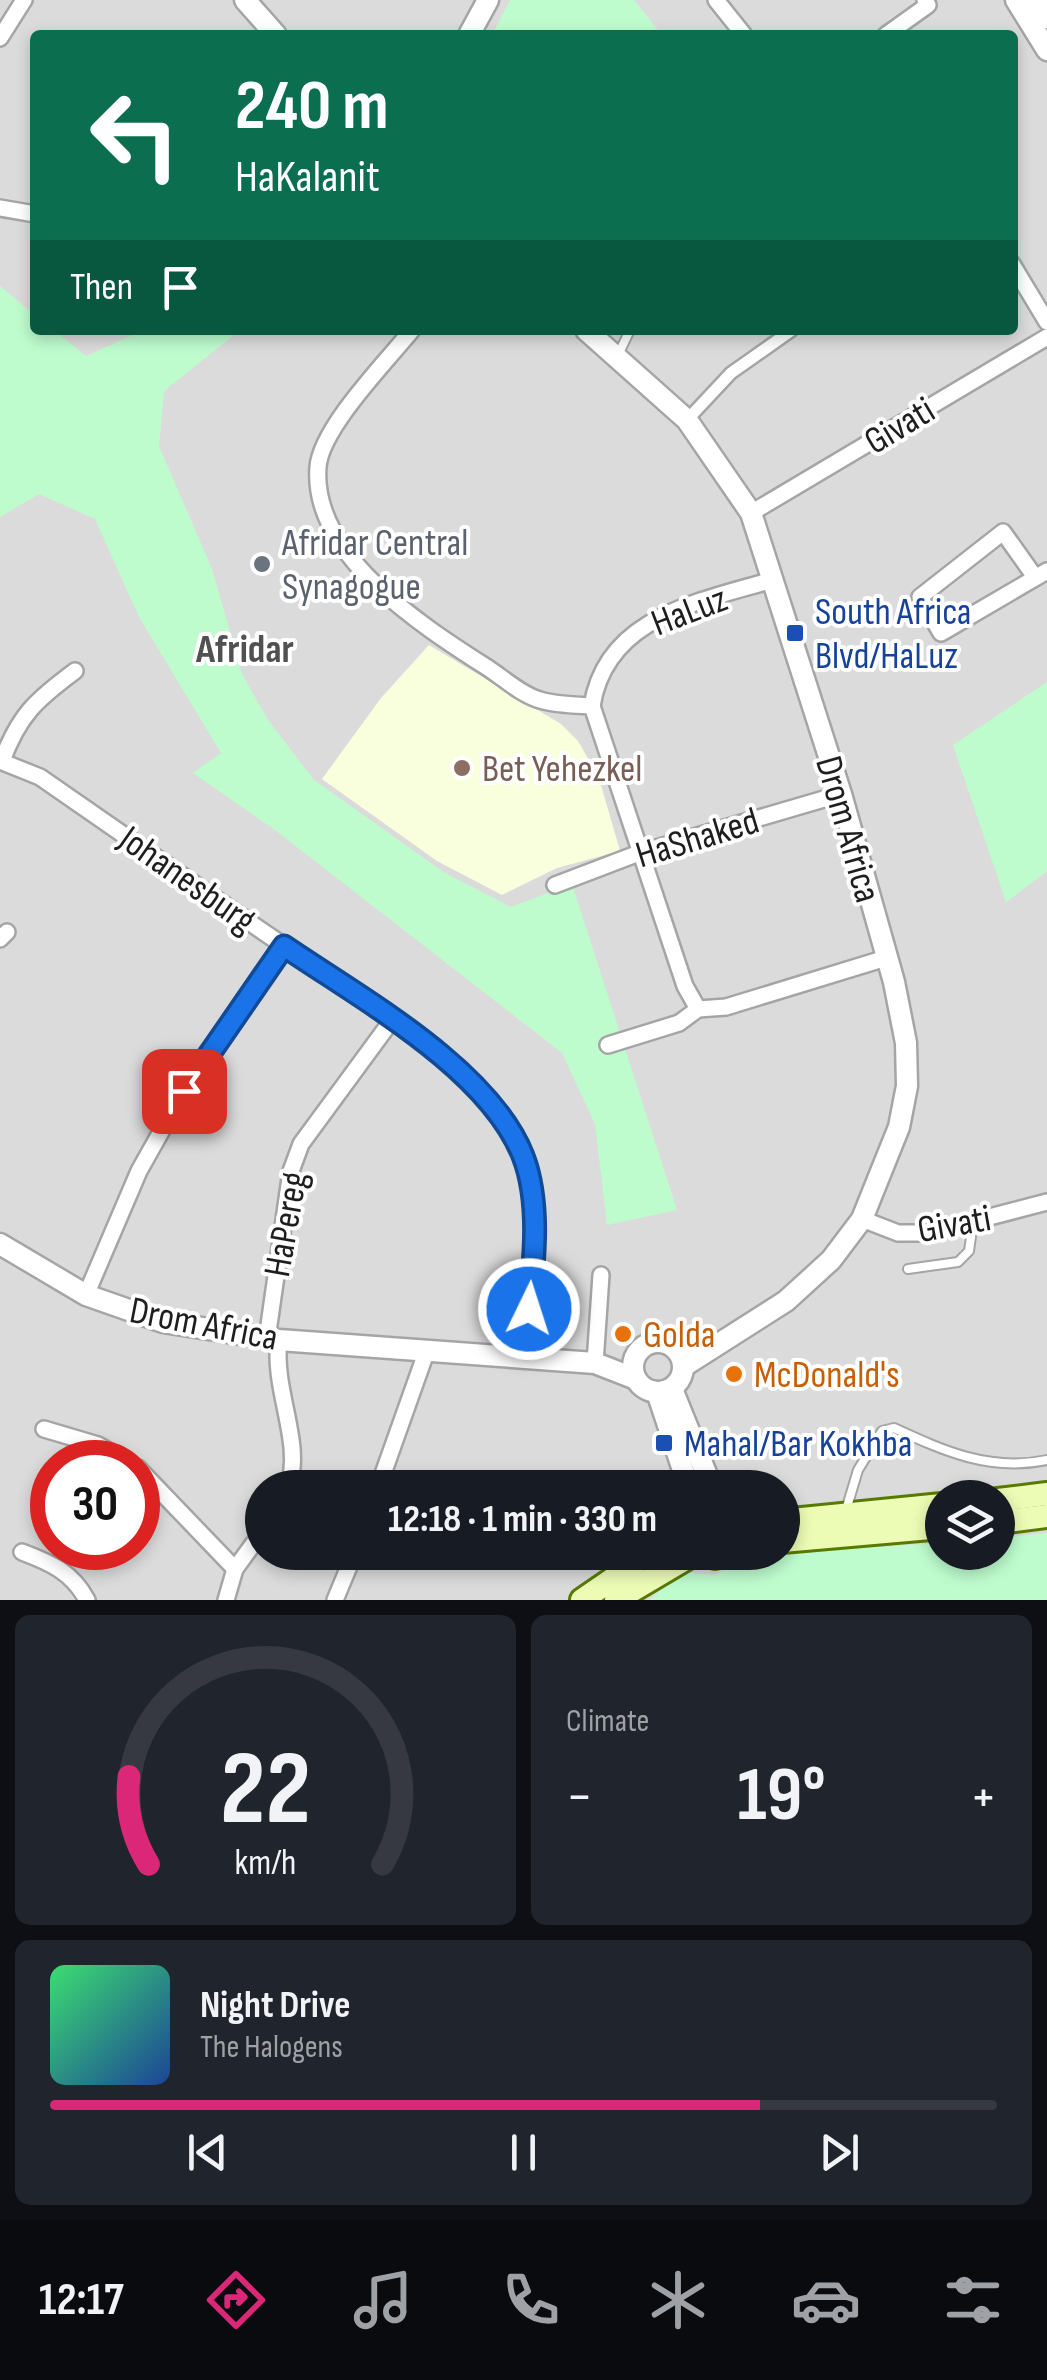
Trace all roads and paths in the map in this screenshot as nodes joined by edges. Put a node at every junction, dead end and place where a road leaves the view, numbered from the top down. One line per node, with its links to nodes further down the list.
1 (24, 0): 13 (street)
2 (245, 0): 9 (street)
3 (716, 0): 11 (street)
4 (925, 0): 12 (street)
5 (1016, 0): 14 (street)
6 (1036, 0): 8 (street)
7 (479, 4): 10 (street)
8 (1047, 18)
9 (272, 30)
10 (471, 30)
11 (740, 30)
12 (893, 30)
13 (0, 38)
14 (1047, 50)
15 (0, 208): 16 (street)
16 (30, 213)
17 (1018, 274): 18 (street)
18 (1047, 322)
19 (408, 335): 30 (street)
20 (592, 335): 24 (street, Drom Africa)
21 (628, 335): 24 (lane)
22 (785, 335): 25 (street)
23 (1047, 337): 26 (street, Givati)
24 (618, 357): 25 (street, Drom Africa)
25 (687, 420): 26 (street, Drom Africa)
26 (752, 513): 28 (street, Drom Africa)
27 (1041, 574): 27 (street)
28 (772, 580): 30 (street, HaLuz); 32 (street, Drom Africa)
29 (76, 671): 31 (street)
30 (592, 706): 33 (street)
31 (1, 761): 35 (street, Johanesburg)
32 (841, 794): 33 (street, HaShaked); 36 (street, Drom Africa)
33 (640, 853): 34 (street, HaShaked); 37 (street)
34 (555, 885)
35 (284, 946): 38 (street, Johanesburg); 46 (street)
36 (886, 958): 37 (street); 41 (street, Drom Africa)
37 (698, 1009): 39 (street)
38 (392, 1020): 47 (street, HaPereg); 49 (street, Johanesburg)
39 (608, 1045)
40 (1047, 1202): 42 (street, Givati)
41 (862, 1219): 42 (street, Givati); 50 (street, Drom Africa)
42 (965, 1226): 44 (lane)
43 (0, 1244): 46 (street, Drom Africa)
44 (908, 1268)
45 (601, 1275): 51 (street)
46 (86, 1295): 47 (street, Drom Africa)
47 (273, 1340): 48 (street, Drom Africa); 57 (street, HaPereg)
48 (428, 1350): 49 (street, Drom Africa); 58 (street)
49 (524, 1358): 51 (street, Drom Africa)
50 (680, 1358): 52 (street); 53 (street)
51 (599, 1365): 52 (street, Drom Africa)
52 (635, 1368): 53 (street)
53 (664, 1390): 59 (street); 60 (street)
54 (44, 1430): 55 (street)
55 (80, 1440)
56 (1047, 1460): 65 (lane)
57 (293, 1470)
58 (385, 1470)
59 (684, 1470)
60 (703, 1470)
61 (160, 1491): 73 (street)
62 (1047, 1494): 63 (main road)
63 (1015, 1498)
64 (925, 1506): 65 (main road)
65 (846, 1512): 67 (main road)
66 (1047, 1516): 68 (main road)
67 (800, 1518)
68 (1015, 1520)
69 (925, 1528): 70 (main road)
70 (800, 1539)
71 (22, 1552): 77 (street)
72 (245, 1555): 73 (street)
73 (235, 1569): 78 (street)
74 (347, 1570): 79 (street)
75 (626, 1570): 80 (main road)
76 (667, 1570): 81 (main road)
77 (87, 1600)
78 (226, 1600)
79 (336, 1600)
80 (582, 1600)
81 (616, 1600)

